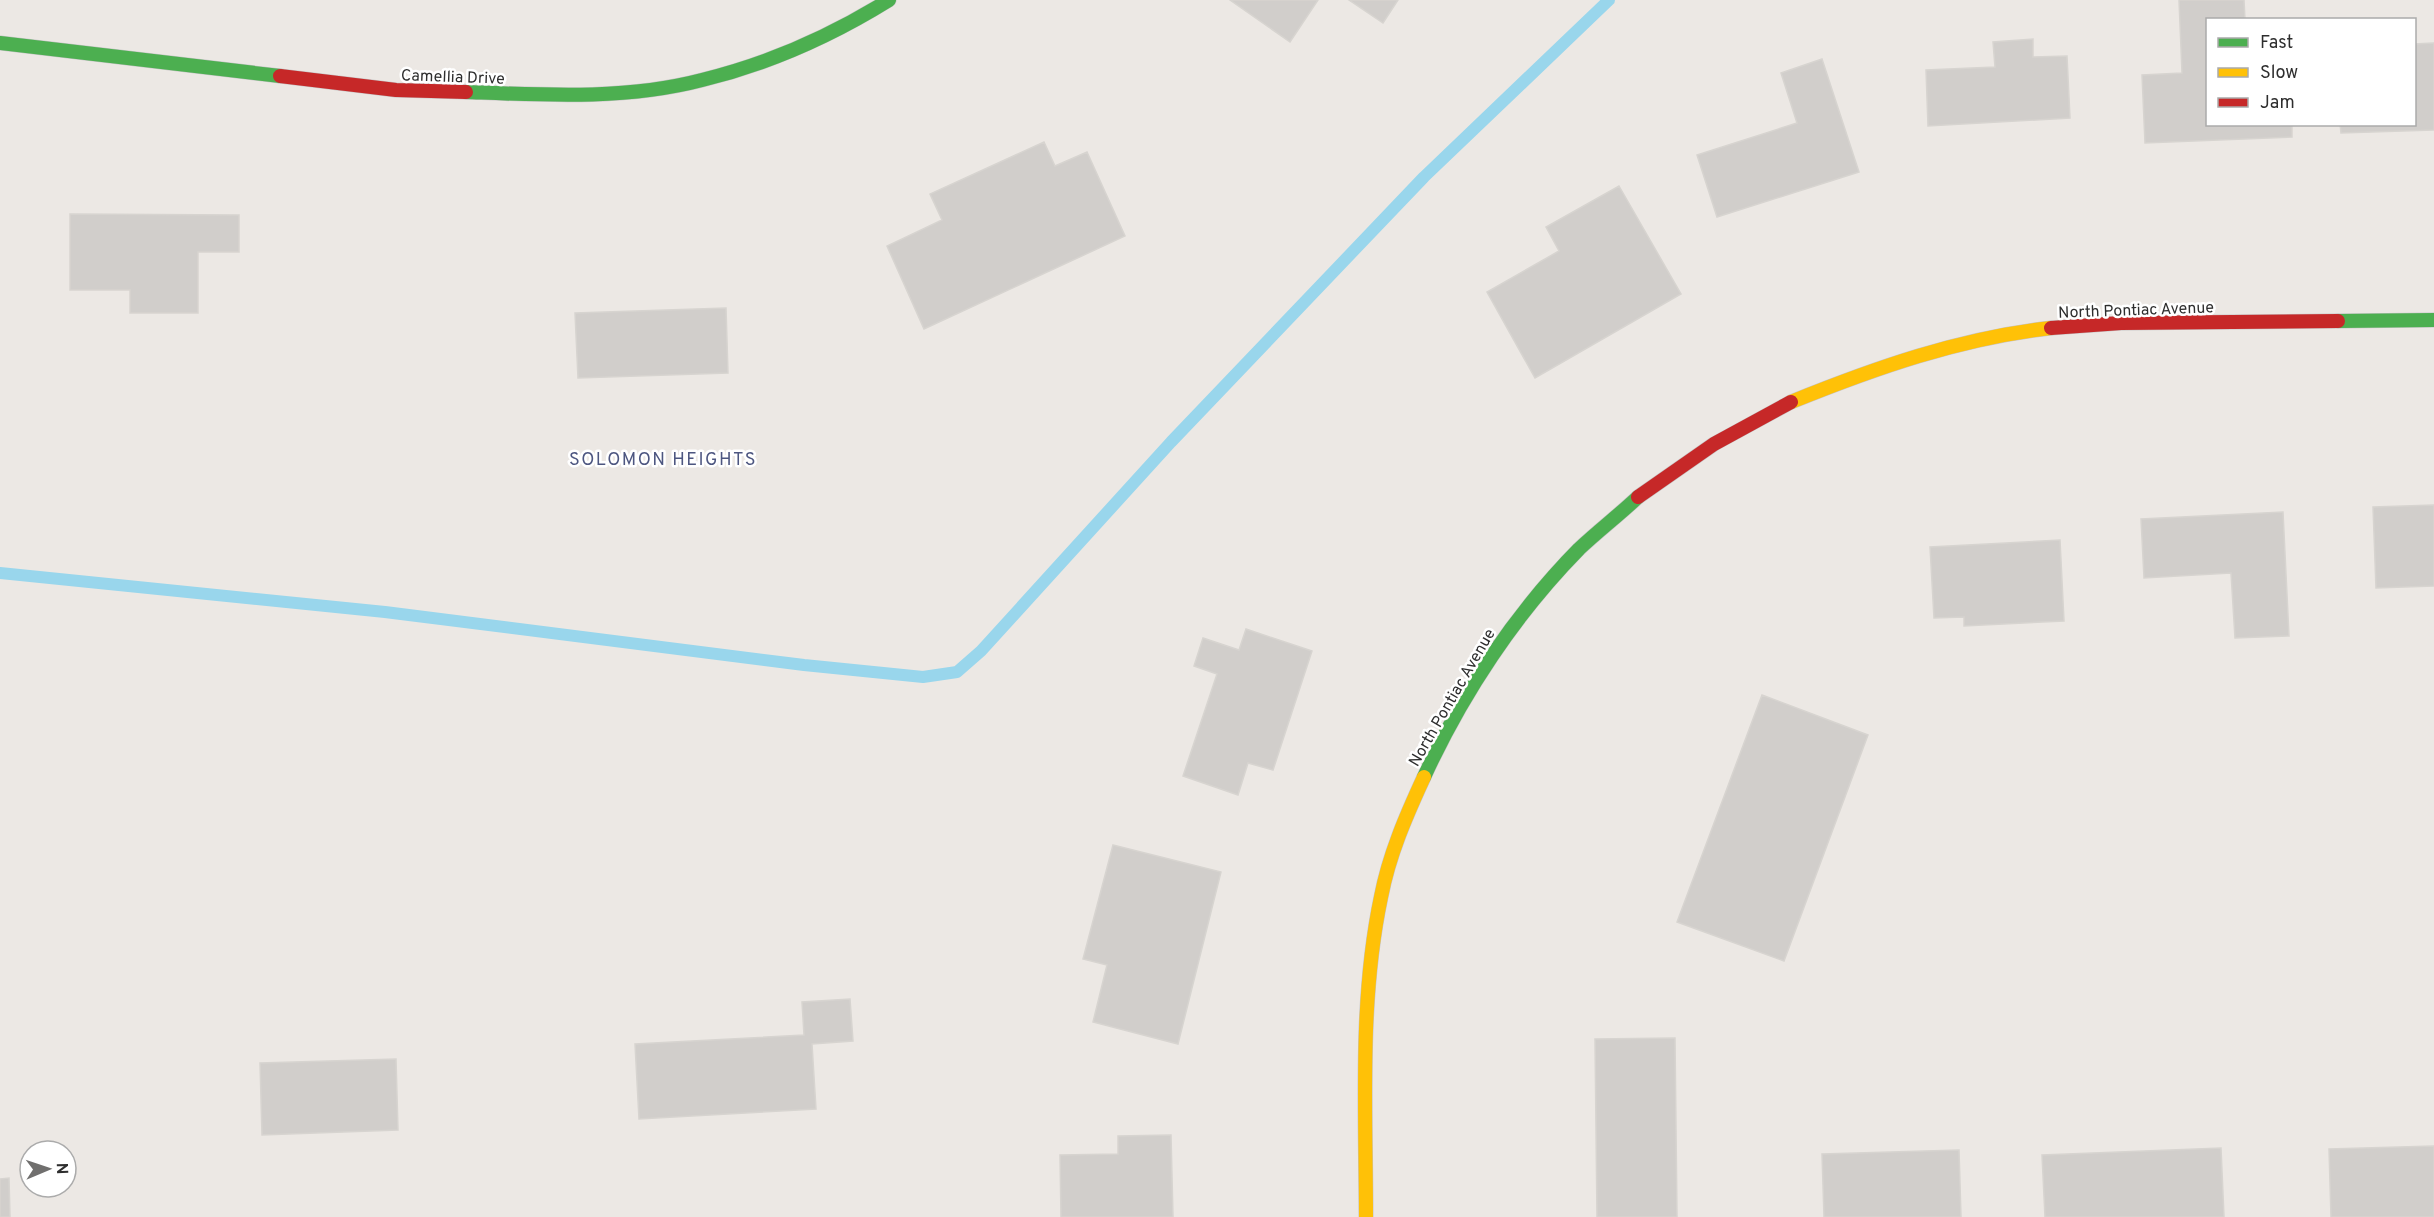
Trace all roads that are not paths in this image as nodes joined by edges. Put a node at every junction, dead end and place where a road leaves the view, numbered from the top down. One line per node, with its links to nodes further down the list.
1 (889, 0): 2 (street, Camellia Drive)
2 (0, 44)
3 (2434, 320): 4 (street, North Pontiac Avenue)
4 (1366, 1217)

